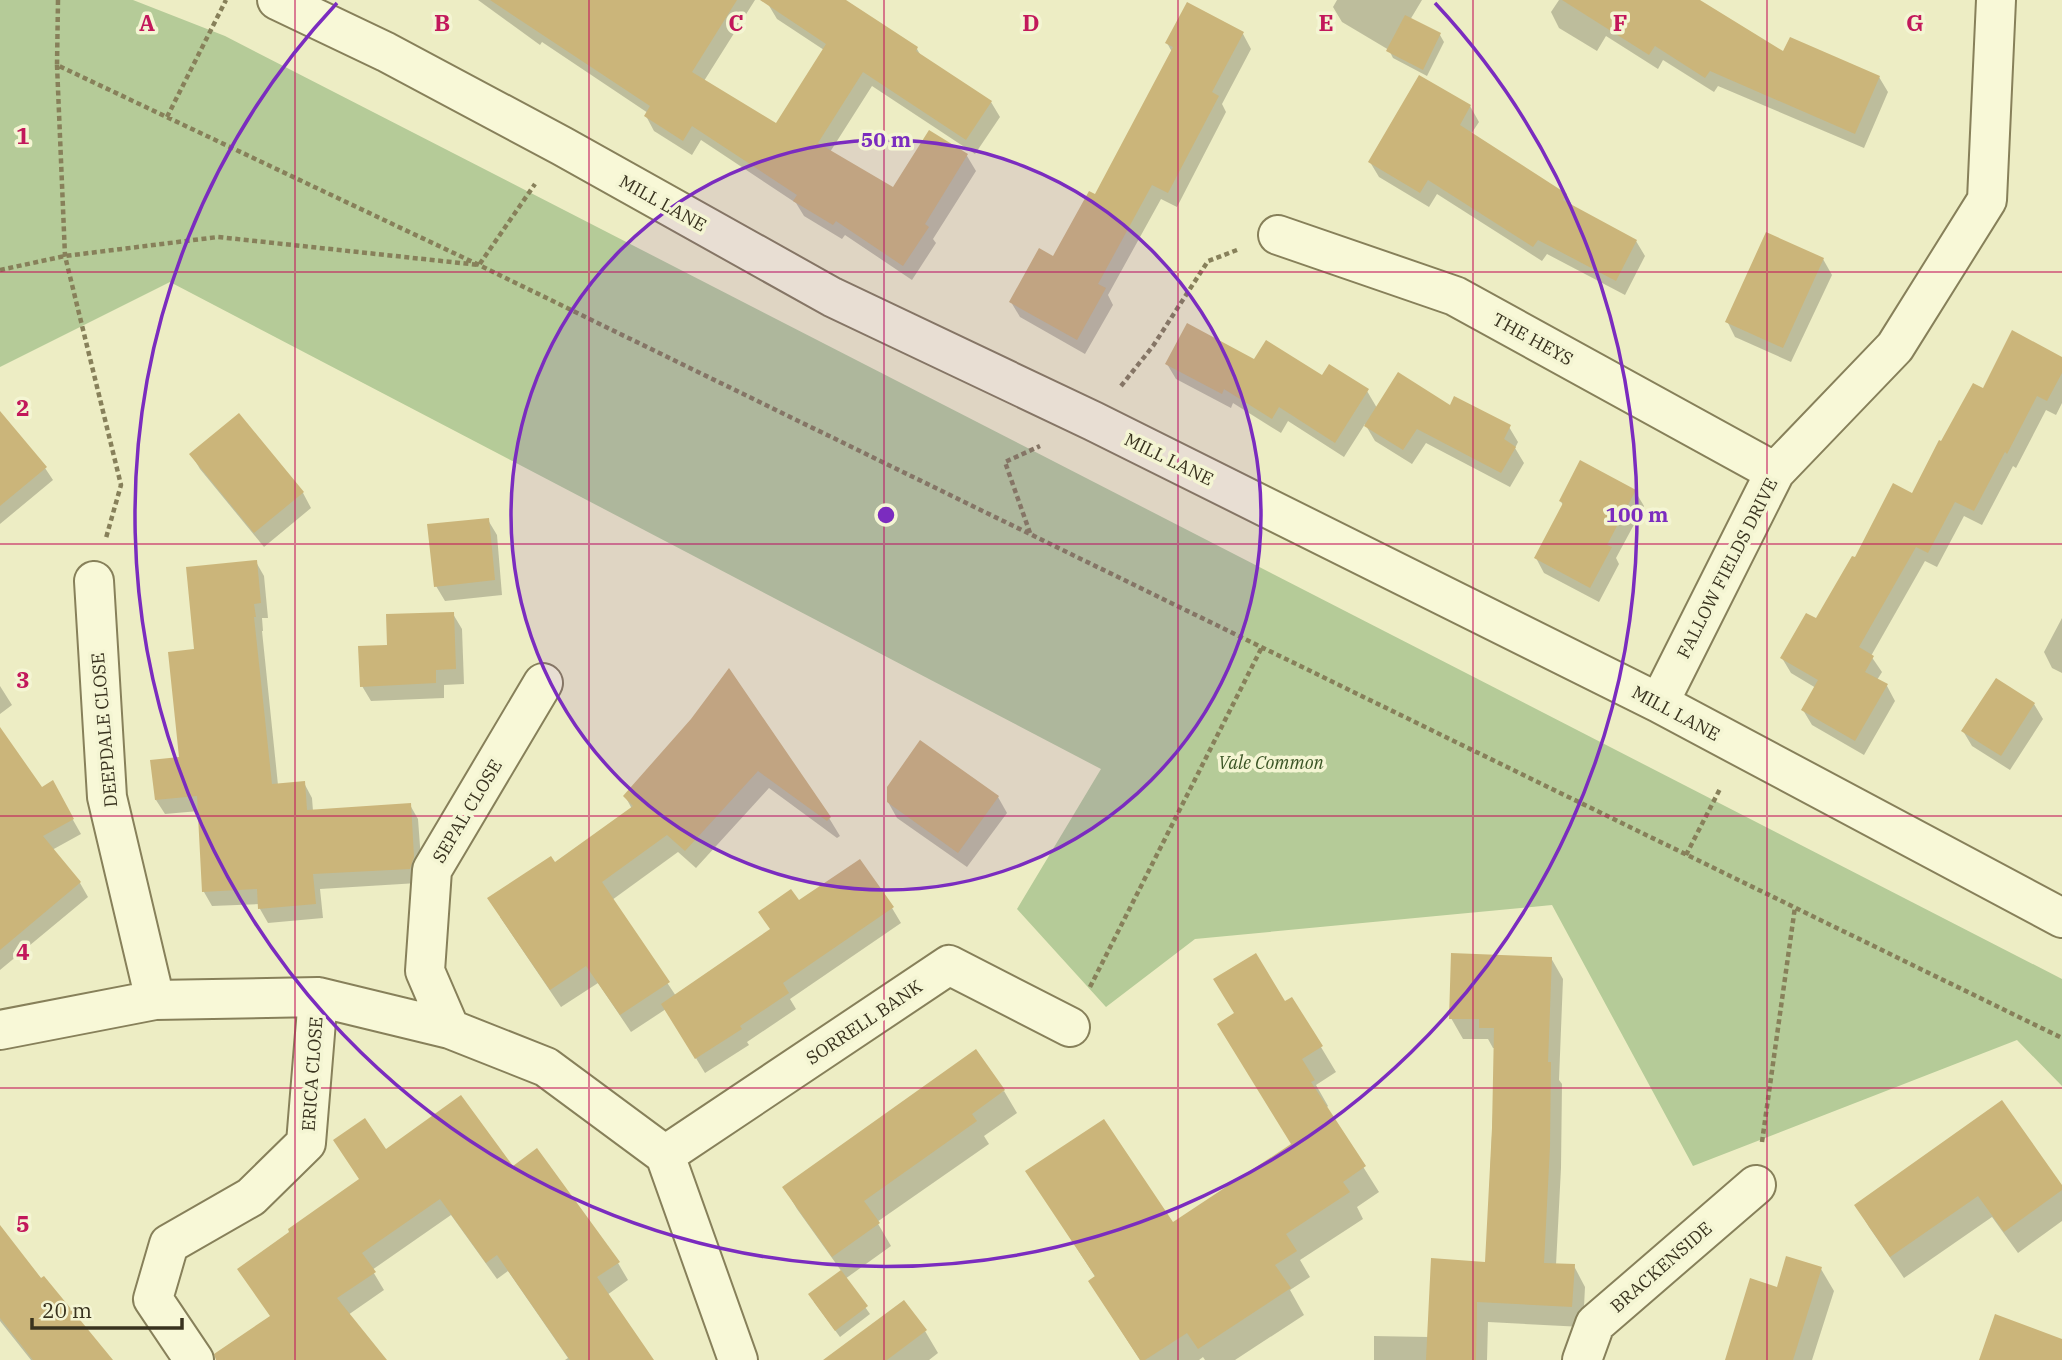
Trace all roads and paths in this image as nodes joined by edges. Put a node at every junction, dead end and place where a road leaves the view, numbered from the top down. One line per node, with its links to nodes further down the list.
1 (58, 0): 5 (path)
2 (226, 0): 6 (path)
3 (277, 0): 7 (street, MILL LANE)
4 (1996, 0): 13 (street, FALLOW FIELDS DRIVE)
5 (57, 65): 6 (path); 9 (path)
6 (167, 117): 10 (path)
7 (562, 146): 10 (path); 12 (street, MILL LANE)
8 (1278, 236): 12 (path); 13 (street, THE HEYS)
9 (65, 256): 10 (path); 11 (path); 15 (path)
10 (479, 265): 14 (path)
11 (0, 270)
12 (1093, 421): 14 (path); 18 (street, MILL LANE)
13 (1775, 472): 18 (street, FALLOW FIELDS DRIVE)
14 (1031, 534): 16 (path)
15 (94, 581): 24 (street, DEEPDALE CLOSE)
16 (1262, 647): 20 (path); 25 (path)
17 (543, 683): 26 (street, SEPAL CLOSE)
18 (1659, 703): 19 (street, MILL LANE)
19 (1742, 747): 20 (path); 22 (street, MILL LANE)
20 (1686, 855): 21 (path)
21 (1795, 907): 28 (path); 30 (path)
22 (2062, 918)
23 (318, 997): 24 (street); 26 (street); 31 (street, ERICA CLOSE)
24 (155, 1000): 27 (street)
25 (1070, 1027): 29 (street, SORRELL BANK)
26 (450, 1029): 29 (street)
27 (0, 1030)
28 (2062, 1038)
29 (666, 1155): 32 (street)
30 (1756, 1185): 33 (street, BRACKENSIDE)
31 (194, 1360)
32 (738, 1360)
33 (1583, 1360)

